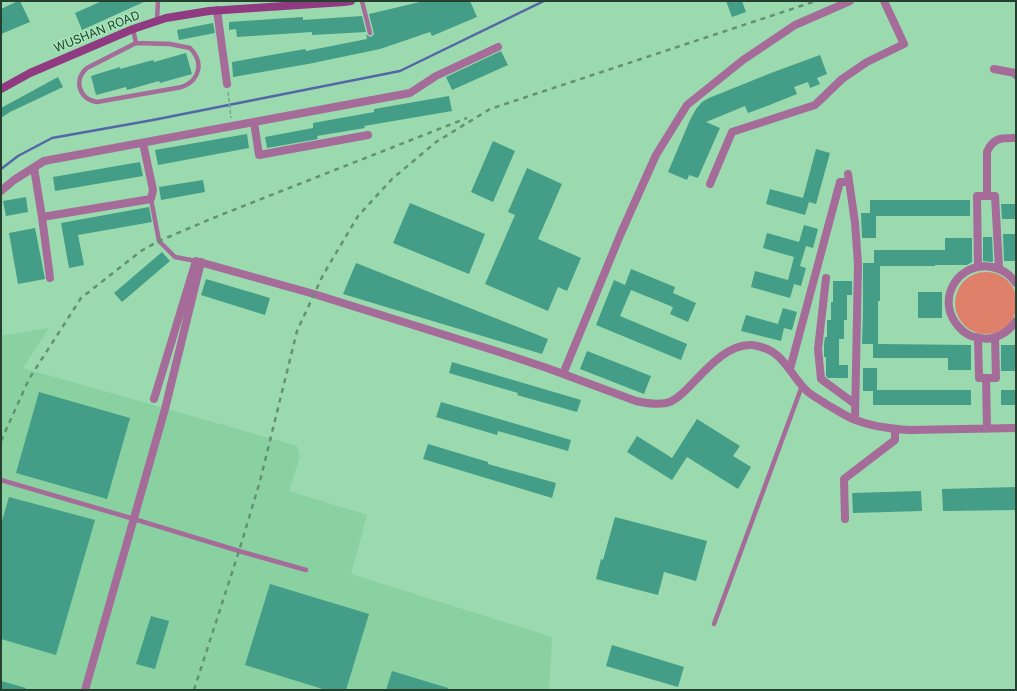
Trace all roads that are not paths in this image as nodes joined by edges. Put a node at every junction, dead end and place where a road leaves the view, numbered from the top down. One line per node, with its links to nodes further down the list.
1 (158, 1): 8 (lane)
2 (351, 1): 6 (main road, WUSHAN ROAD)
3 (362, 1): 10 (lane)
4 (850, 1): 37 (street)
5 (884, 1): 22 (street)
6 (320, 2): 7 (main road, WUSHAN ROAD)
7 (217, 10): 8 (main road, WUSHAN ROAD); 15 (street)
8 (157, 21): 9 (main road, WUSHAN ROAD)
9 (133, 29): 11 (lane); 16 (main road, WUSHAN ROAD)
10 (370, 33)
11 (136, 43): 11 (lane)
12 (498, 47): 17 (street)
13 (994, 69): 14 (street)
14 (1016, 75)
15 (227, 84)
16 (1, 89)
17 (254, 122): 18 (street); 20 (street)
18 (368, 135)
19 (1016, 138): 24 (street)
20 (143, 143): 21 (street); 25 (street)
21 (34, 168): 23 (street); 26 (street)
22 (710, 184)
23 (1, 191)
24 (987, 196): 28 (street); 29 (street)
25 (151, 199): 26 (street); 27 (lane)
26 (42, 217): 30 (street)
27 (198, 262): 37 (street); 40 (street); 47 (street)
28 (978, 267): 29 (street); 35 (street)
29 (999, 268): 32 (street)
30 (50, 278)
31 (826, 278): 41 (street)
32 (1016, 283)
33 (1016, 321): 34 (street)
34 (995, 337): 35 (street); 38 (street)
35 (978, 338): 38 (street)
36 (790, 369): 37 (street); 39 (street); 41 (street)
37 (563, 374)
38 (986, 378): 45 (street)
39 (802, 386): 42 (street); 50 (lane)
40 (154, 399)
41 (855, 404): 42 (street)
42 (855, 419): 44 (street)
43 (1016, 428): 45 (street)
44 (895, 429): 45 (street); 48 (street)
45 (987, 429)
46 (1, 480): 47 (lane)
47 (134, 519): 49 (lane); 51 (street)
48 (846, 519)
49 (306, 570)
50 (714, 624)
51 (84, 690)

